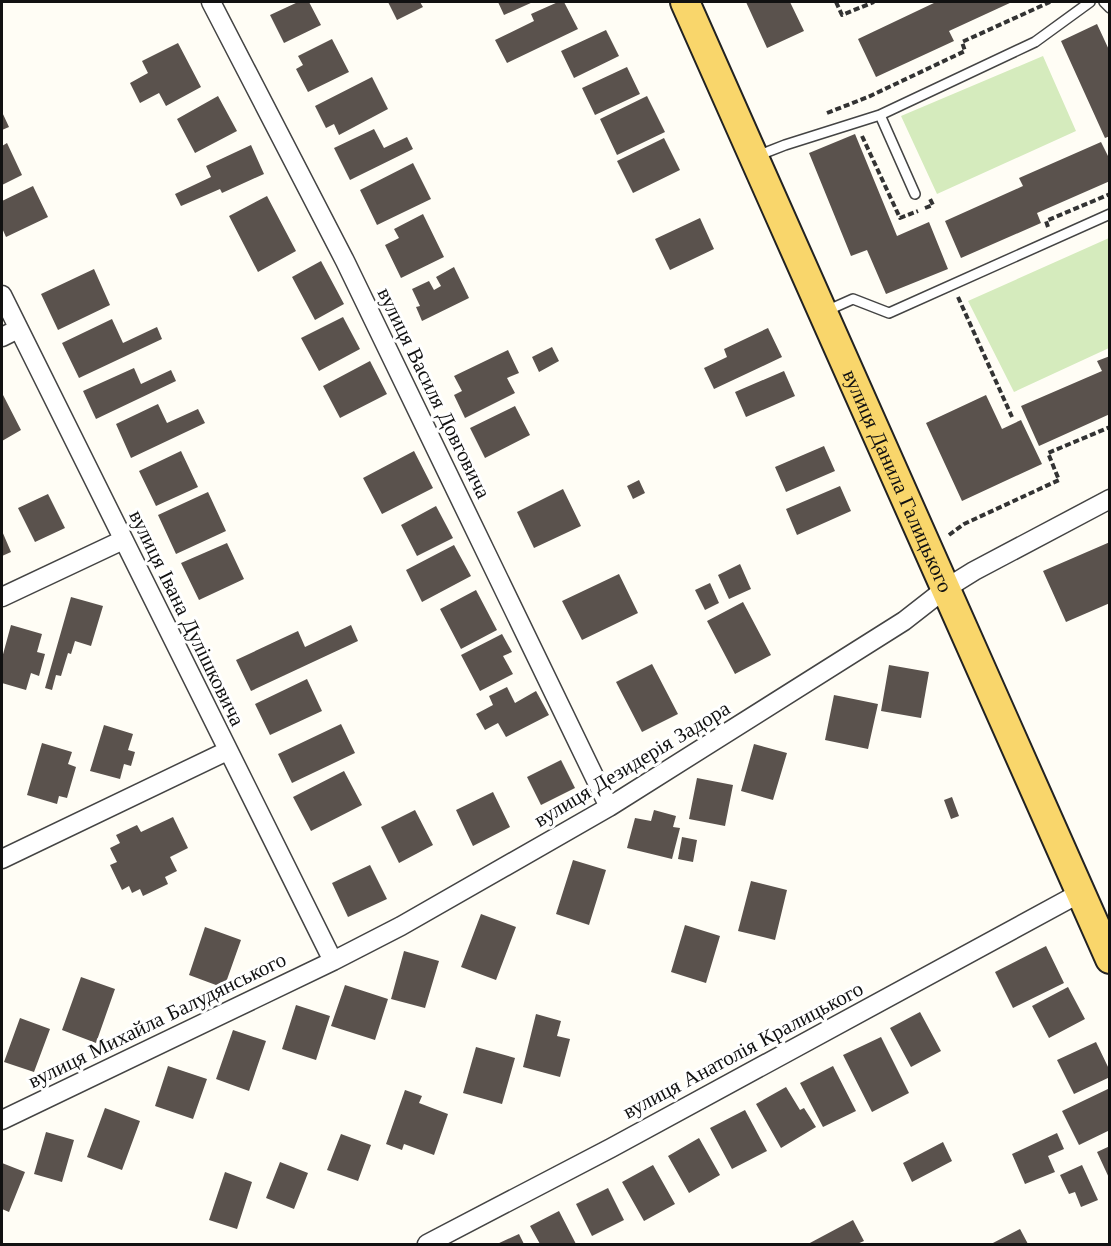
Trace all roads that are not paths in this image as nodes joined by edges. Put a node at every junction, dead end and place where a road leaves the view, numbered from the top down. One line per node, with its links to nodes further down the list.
1 (212, 2): 19 (street, вулиця Василя Довговича)
2 (685, 2): 7 (main road, вулиця Данила Галицького)
3 (1090, 2): 6 (lane)
4 (1104, 2): 5 (lane)
5 (1110, 8)
6 (880, 115): 7 (lane); 8 (lane)
7 (754, 157): 11 (main road, вулиця Данила Галицького)
8 (915, 194)
9 (1110, 214): 11 (lane)
10 (2, 295): 12 (street, вулиця Івана Дулішковича)
11 (824, 312): 16 (main road, вулиця Данила Галицького)
12 (18, 329): 13 (street); 15 (street, вулиця Івана Дулішковича)
13 (2, 337)
14 (1110, 499): 16 (street, вулиця Дезидерія Задора)
15 (123, 540): 17 (street); 18 (street, вулиця Івана Дулішковича)
16 (945, 589): 19 (street, вулиця Дезидерія Задора); 21 (main road, вулиця Данила Галицького)
17 (2, 597)
18 (227, 751): 20 (street); 23 (street, вулиця Івана Дулішковича)
19 (609, 807): 23 (street, вулиця Дезидерія Задора)
20 (2, 859)
21 (1080, 893): 22 (main road, вулиця Данила Галицького); 25 (street, вулиця Анатолія Кралицького)
22 (1110, 959)
23 (333, 961): 24 (street, вулиця Михайла Балудянського)
24 (2, 1120)
25 (427, 1245)

